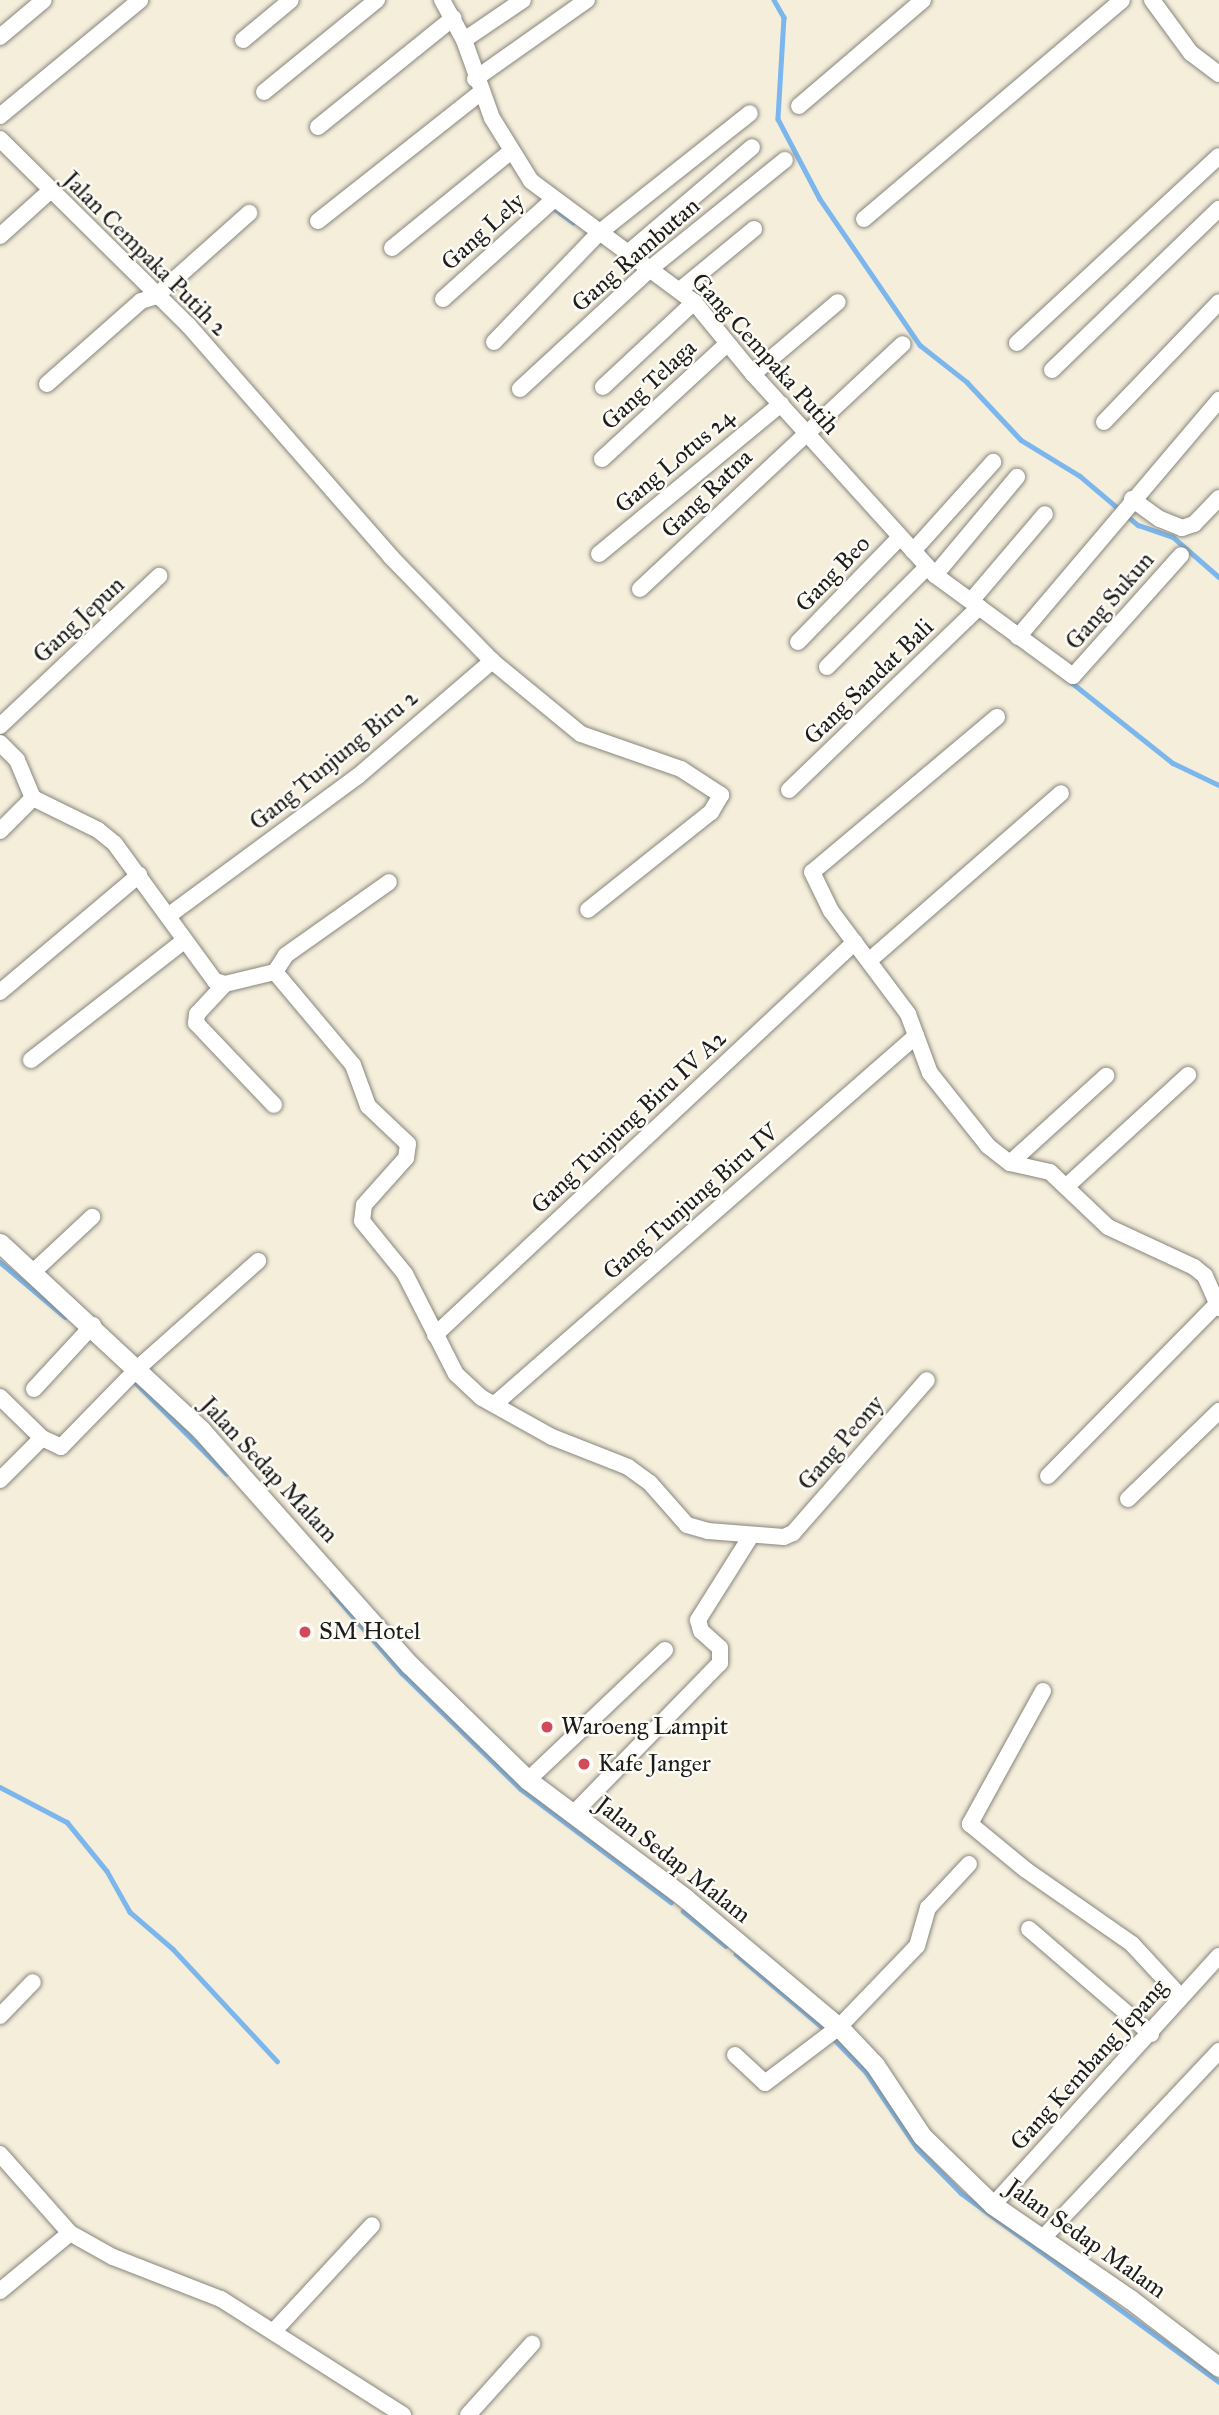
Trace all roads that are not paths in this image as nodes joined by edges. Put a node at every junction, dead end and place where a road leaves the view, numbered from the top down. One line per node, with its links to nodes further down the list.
1 (44, 0): 12 (street)
2 (140, 0): 20 (street)
3 (291, 0): 13 (street)
4 (377, 0): 17 (street)
5 (442, 0): 11 (street, Gang Cempaka Putih)
6 (523, 0): 14 (street)
7 (586, 0): 16 (street)
8 (923, 0): 18 (street)
9 (1122, 0): 31 (street)
10 (1153, 0): 15 (street)
11 (453, 18): 14 (street, Gang Cempaka Putih); 21 (street)
12 (0, 37)
13 (243, 40)
14 (464, 40): 16 (street, Gang Cempaka Putih)
15 (1219, 74)
16 (478, 86): 24 (street, Gang Cempaka Putih); 32 (street)
17 (264, 92)
18 (799, 106)
19 (750, 113): 34 (street)
20 (0, 116)
21 (318, 127)
22 (0, 139): 27 (street, Jalan Cempaka Putih 2)
23 (752, 148): 37 (street)
24 (510, 152): 28 (street, Gang Cempaka Putih); 36 (street)
25 (1219, 156): 46 (street)
26 (785, 160): 38 (street, Gang Rambutan)
27 (50, 191): 35 (street); 40 (street, Jalan Cempaka Putih 2)
28 (553, 200): 34 (street, Gang Cempaka Putih); 41 (street, Gang Lely)
29 (1219, 209): 49 (street)
30 (249, 213): 40 (street)
31 (864, 219)
32 (318, 221)
33 (754, 229): 39 (street)
34 (600, 232): 37 (street, Gang Cempaka Putih); 45 (street)
35 (0, 236)
36 (392, 248)
37 (630, 251): 38 (street, Gang Cempaka Putih)
38 (651, 268): 39 (street, Gang Cempaka Putih); 53 (street, Gang Rambutan)
39 (680, 290): 42 (street, Gang Cempaka Putih)
40 (156, 296): 51 (street); 74 (street, Jalan Cempaka Putih 2)
41 (443, 299)
42 (694, 302): 47 (street, Gang Cempaka Putih); 52 (street)
43 (838, 302): 50 (street)
44 (1219, 302): 56 (street)
45 (494, 342)
46 (1017, 343)
47 (727, 344): 50 (street, Gang Cempaka Putih); 58 (street, Gang Telaga)
48 (903, 344): 57 (street, Gang Ratna)
49 (1052, 370)
50 (753, 374): 55 (street, Gang Cempaka Putih)
51 (47, 384)
52 (603, 387)
53 (520, 389)
54 (1219, 400): 62 (street)
55 (780, 404): 57 (street, Gang Cempaka Putih); 66 (street, Gang Lotus 24)
56 (1104, 422)
57 (806, 432): 64 (street, Gang Cempaka Putih); 70 (street, Gang Ratna)
58 (602, 459)
59 (993, 461): 65 (street)
60 (1017, 477): 68 (street)
61 (1219, 498): 62 (street)
62 (1130, 502): 72 (street)
63 (1045, 513): 71 (street, Gang Sandat Bali)
64 (900, 537): 65 (street, Gang Cempaka Putih); 73 (street, Gang Beo)
65 (913, 551): 68 (street, Gang Cempaka Putih)
66 (599, 554)
67 (1181, 555): 76 (street, Gang Sukun)
68 (931, 571): 71 (street, Gang Cempaka Putih); 75 (street)
69 (159, 576): 78 (street, Gang Jepun)
70 (640, 589)
71 (975, 604): 72 (street, Gang Cempaka Putih); 80 (street, Gang Sandat Bali)
72 (1018, 637): 76 (street, Gang Cempaka Putih)
73 (797, 642)
74 (492, 662): 86 (street, Jalan Cempaka Putih 2); 87 (street, Gang Tunjung Biru 2)
75 (827, 667)
76 (1073, 677)
77 (997, 717): 89 (street)
78 (0, 726)
79 (0, 743): 82 (street)
80 (789, 790)
81 (1061, 793): 90 (street)
82 (33, 798): 83 (street); 84 (street)
83 (0, 831)
84 (139, 875): 87 (street); 93 (street)
85 (389, 882): 91 (street)
86 (588, 910)
87 (168, 916): 88 (street)
88 (184, 941): 92 (street); 95 (street)
89 (855, 942): 90 (street); 107 (street, Gang Tunjung Biru IV A2)
90 (871, 959): 94 (street)
91 (275, 972): 92 (street); 107 (street)
92 (225, 984): 98 (street)
93 (0, 992)
94 (916, 1036): 99 (street); 112 (street, Gang Tunjung Biru IV)
95 (31, 1060)
96 (1188, 1075): 100 (street)
97 (1106, 1076): 99 (street)
98 (274, 1105)
99 (1010, 1163): 100 (street)
100 (1068, 1185): 105 (street)
101 (92, 1217): 104 (street)
102 (0, 1243): 104 (street, Jalan Sedap Malam)
103 (258, 1261): 108 (street)
104 (33, 1272): 106 (street, Jalan Sedap Malam)
105 (1218, 1307): 115 (street)
106 (86, 1332): 108 (street, Jalan Sedap Malam); 110 (street)
107 (435, 1335): 112 (street)
108 (131, 1375): 114 (street); 121 (street, Jalan Sedap Malam)
109 (927, 1380): 118 (street, Gang Peony)
110 (34, 1389)
111 (0, 1397): 114 (street)
112 (496, 1403): 118 (street)
113 (1219, 1411): 117 (street)
114 (43, 1438): 116 (street)
115 (1048, 1476)
116 (0, 1480)
117 (1128, 1499)
118 (751, 1536): 122 (street)
119 (665, 1650): 121 (street)
120 (1043, 1691): 127 (street)
121 (528, 1780): 122 (street, Jalan Sedap Malam)
122 (573, 1814): 129 (street, Jalan Sedap Malam)
123 (969, 1864): 129 (street)
124 (1029, 1928): 130 (street)
125 (1219, 1956): 127 (street, Gang Kembang Jepang)
126 (33, 1982): 128 (street)
127 (1181, 1997): 130 (street, Gang Kembang Jepang)
128 (0, 2016)
129 (831, 2033): 132 (street); 134 (street, Jalan Sedap Malam)
130 (1151, 2034): 134 (street, Gang Kembang Jepang)
131 (1219, 2051): 137 (street)
132 (735, 2056)
133 (0, 2154): 136 (street)
134 (993, 2205): 137 (street, Jalan Sedap Malam)
135 (372, 2225): 139 (street)
136 (70, 2233): 138 (street); 139 (street)
137 (1041, 2240): 141 (street, Jalan Sedap Malam)
138 (0, 2291)
139 (274, 2331): 142 (street)
140 (532, 2343): 143 (street)
141 (1219, 2367)
142 (403, 2415)
143 (468, 2415)

